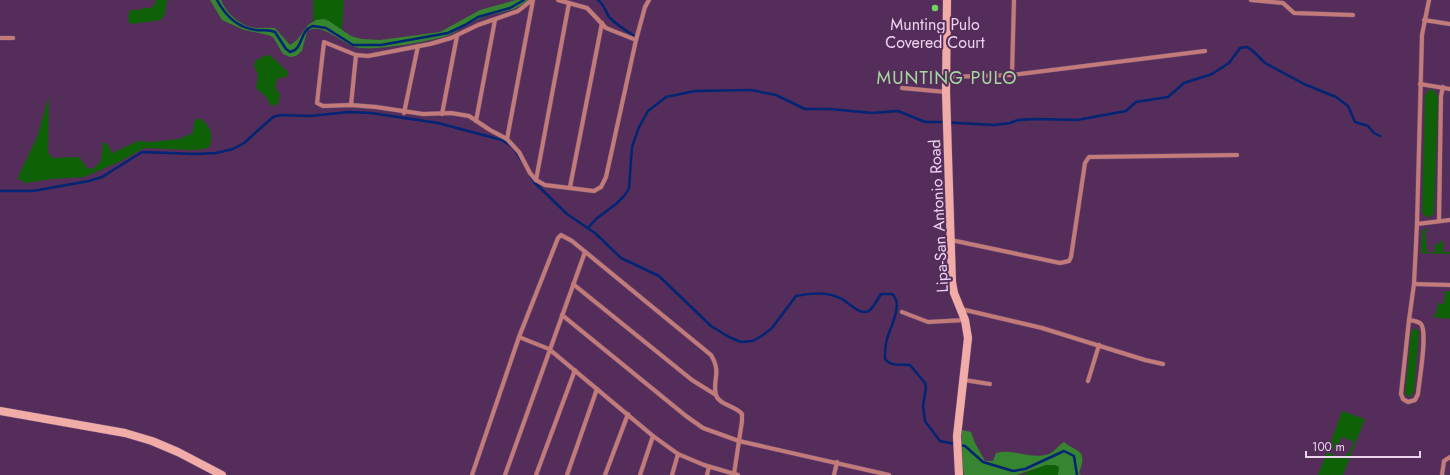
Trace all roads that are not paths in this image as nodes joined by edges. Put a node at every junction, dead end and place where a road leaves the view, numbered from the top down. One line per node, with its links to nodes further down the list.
1 (533, 0): 11 (street); 33 (street)
2 (558, 0): 9 (street)
3 (649, 0): 18 (street)
4 (947, 0): 23 (main road, Lipa-San Antonio Road)
5 (1014, 0): 22 (street)
6 (1251, 0): 7 (street)
7 (1261, 0): 10 (street)
8 (1429, 0): 12 (street)
9 (569, 3): 13 (street); 35 (street)
10 (1353, 15)
11 (496, 20): 15 (street); 32 (street)
12 (1424, 20): 14 (street); 24 (street)
13 (602, 23): 18 (street); 36 (street)
14 (1450, 24)
15 (457, 36): 19 (street); 31 (street)
16 (0, 38): 17 (street)
17 (13, 38)
18 (636, 40): 36 (street)
19 (418, 46): 21 (street); 30 (street)
20 (1205, 51): 22 (street)
21 (356, 55): 29 (street); 29 (street)
22 (1012, 75): 23 (street)
23 (947, 77): 28 (main road, Lipa-San Antonio Road)
24 (1420, 84): 25 (street); 39 (street)
25 (1443, 87): 27 (street); 38 (street)
26 (902, 88): 28 (street)
27 (1450, 89)
28 (946, 92): 40 (main road, Lipa-San Antonio Road)
29 (351, 105): 30 (street)
30 (404, 112): 31 (street)
31 (442, 114): 32 (street)
32 (476, 121): 33 (street)
33 (508, 139): 35 (street)
34 (1237, 155): 40 (street)
35 (536, 180): 36 (street)
36 (570, 187)
37 (1450, 220): 38 (street)
38 (1438, 221): 39 (street)
39 (1417, 224): 43 (street)
40 (951, 240): 45 (main road, Lipa-San Antonio Road)
41 (585, 252): 42 (street); 50 (street); 59 (street)
42 (573, 284): 47 (street); 59 (street)
43 (1414, 284): 44 (street); 49 (street)
44 (1450, 284)
45 (961, 309): 48 (main road, Lipa-San Antonio Road); 51 (street)
46 (902, 312): 48 (street)
47 (562, 315): 52 (street); 63 (street)
48 (965, 320): 55 (main road, Lipa-San Antonio Road)
49 (1410, 320): 49 (street)
50 (519, 337): 52 (street); 70 (street)
51 (1099, 344): 53 (street); 56 (street)
52 (549, 350): 54 (street); 71 (street)
53 (1163, 364)
54 (575, 370): 58 (street); 72 (street)
55 (964, 380): 57 (street); 80 (main road, Lipa-San Antonio Road)
56 (1088, 381)
57 (990, 384)
58 (597, 388): 61 (street); 73 (street)
59 (716, 395): 63 (street)
60 (0, 411): 69 (main road)
61 (628, 414): 62 (street); 74 (street)
62 (653, 436): 64 (street); 75 (street)
63 (739, 441): 66 (street); 68 (street)
64 (678, 454): 67 (street); 76 (street)
65 (1450, 457): 81 (street)
66 (837, 462): 78 (street); 79 (street)
67 (709, 467): 68 (street); 77 (street)
68 (736, 474)
69 (222, 475)
70 (472, 475)
71 (505, 475)
72 (536, 475)
73 (567, 475)
74 (606, 475)
75 (640, 475)
76 (672, 475)
77 (707, 475)
78 (834, 475)
79 (889, 475)
80 (959, 475)
81 (1442, 475)

